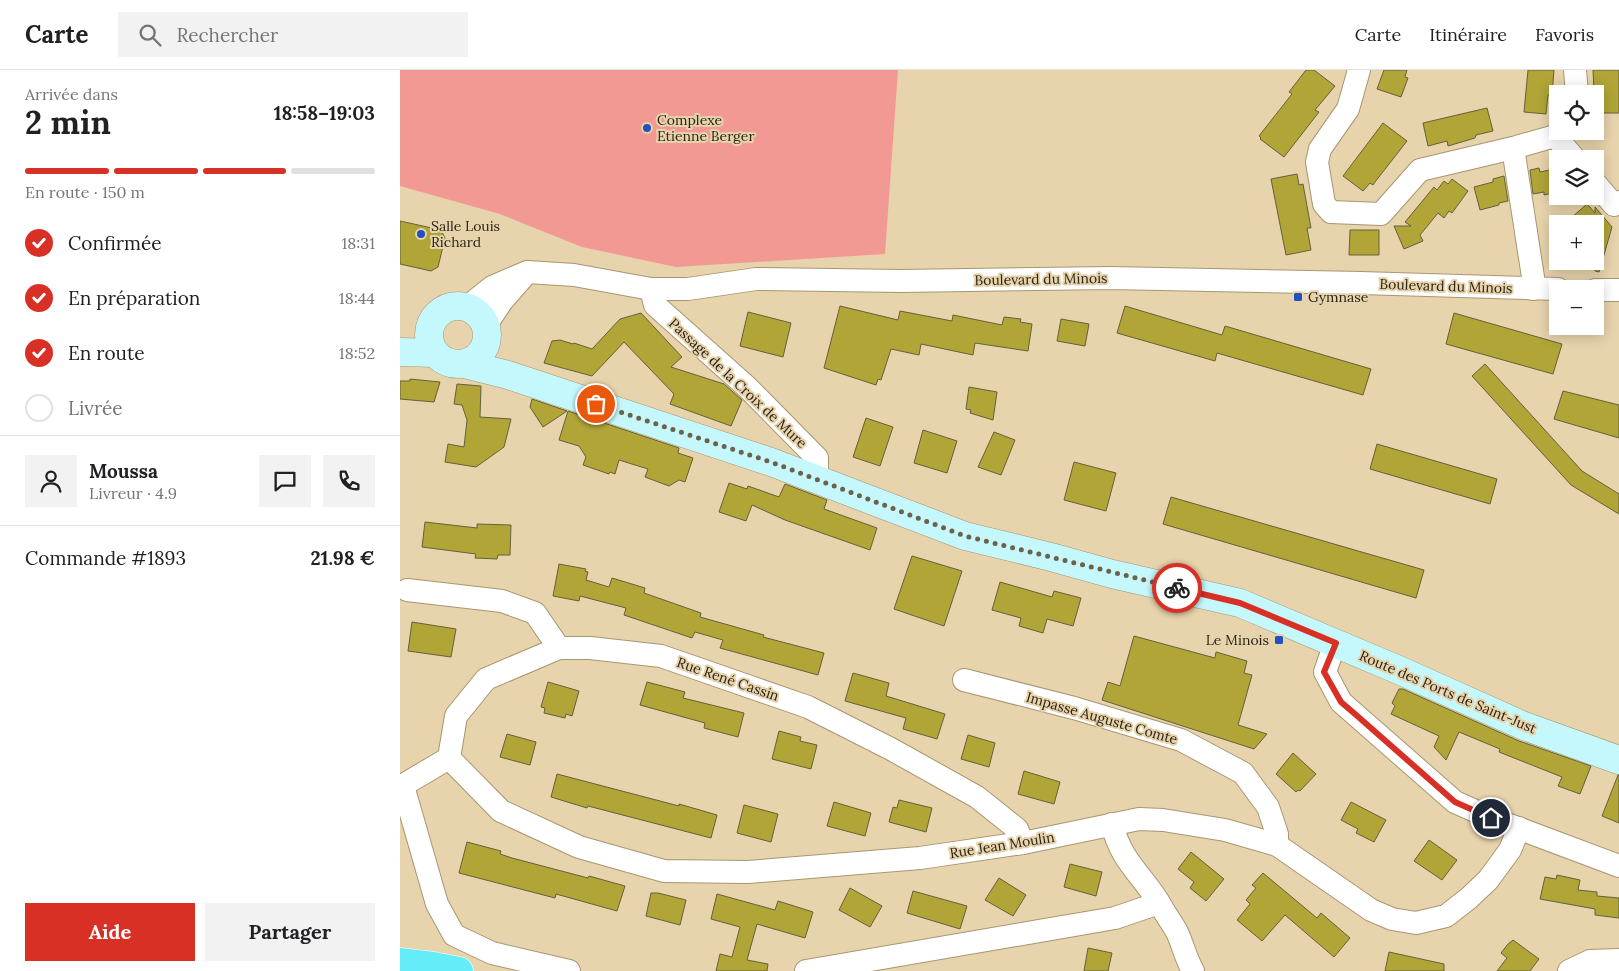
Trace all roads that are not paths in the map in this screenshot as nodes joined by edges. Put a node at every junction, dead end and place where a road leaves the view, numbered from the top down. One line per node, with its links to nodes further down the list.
1 (1359, 70): 5 (street)
2 (1575, 70): 3 (street)
3 (1576, 85)
4 (1549, 136): 5 (street)
5 (1513, 148): 9 (street)
6 (1604, 193): 7 (street)
7 (1619, 202)
8 (651, 289): 9 (street, Boulevard du Minois); 13 (street, Boulevard du Minois); 19 (street, Passage de la Croix de Mure)
9 (1533, 289): 10 (street, Boulevard du Minois)
10 (1549, 289)
11 (1604, 290): 12 (street)
12 (1619, 290)
13 (480, 323): 15 (main road); 17 (main road); 18 (main road)
14 (400, 334): 15 (main road)
15 (432, 341): 16 (main road); 17 (main road)
16 (400, 352)
17 (464, 364): 18 (main road, Route des Ports de Saint-Just)
18 (508, 375): 19 (main road, Route des Ports de Saint-Just)
19 (817, 479): 21 (main road, Route des Ports de Saint-Just)
20 (407, 590): 22 (street)
21 (1336, 643): 25 (main road, Route des Ports de Saint-Just); 28 (street)
22 (559, 648): 24 (street, Rue René Cassin); 29 (street, Rue René Cassin)
23 (964, 680): 30 (street, Impasse Auguste Comte)
24 (449, 758): 26 (street); 29 (street, Rue Jean Moulin)
25 (1619, 760)
26 (402, 787): 36 (street)
27 (1112, 824): 29 (street, Rue Jean Moulin); 30 (street, Rue Jean Moulin); 32 (street)
28 (1519, 828): 30 (street, Rue Jean Moulin); 31 (street)
29 (1023, 843)
30 (1277, 844)
31 (1619, 866)
32 (1159, 903): 37 (street); 38 (street)
33 (1619, 960): 39 (street)
34 (400, 962): 35 (highway)
35 (459, 971)
36 (568, 971)
37 (806, 971)
38 (1193, 971)
39 (1569, 971)

